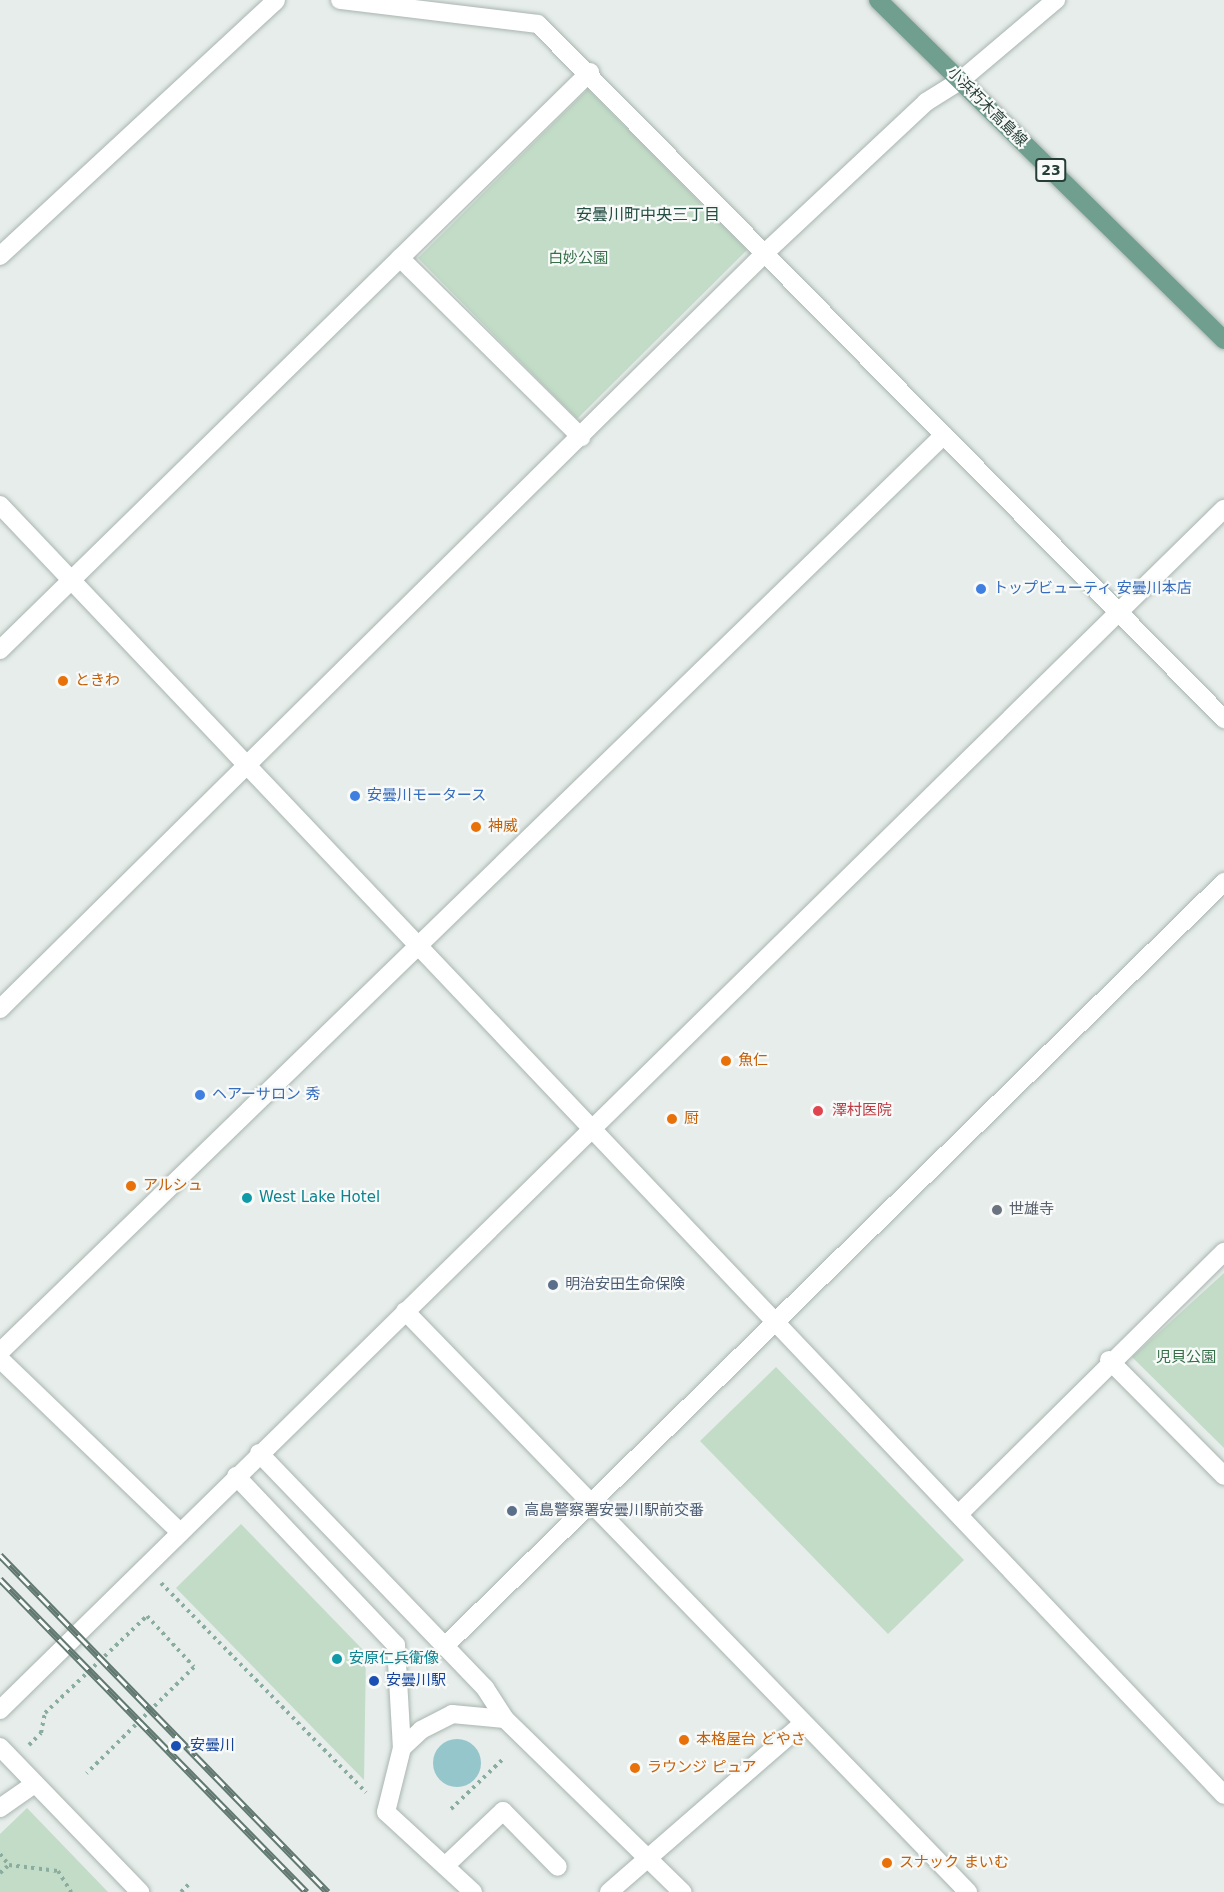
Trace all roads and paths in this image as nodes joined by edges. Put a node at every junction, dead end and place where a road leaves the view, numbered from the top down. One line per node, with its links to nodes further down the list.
1 (276, 0): 9 (street)
2 (340, 0): 5 (street)
3 (878, 0): 7 (main road, 小浜朽木高島線 / 23)
4 (1056, 0): 7 (street)
5 (427, 5): 6 (street)
6 (590, 72): 8 (street); 10 (street)
7 (960, 81): 8 (street); 11 (main road, 小浜朽木高島線 / 23)
8 (767, 251): 12 (street); 13 (street)
9 (0, 256)
10 (400, 258): 13 (street); 16 (street)
11 (1224, 340)
12 (944, 435): 17 (street); 22 (street)
13 (581, 437): 20 (street)
14 (0, 505): 16 (street)
15 (1224, 509): 17 (street)
16 (71, 581): 18 (street); 20 (street)
17 (1119, 617): 19 (street); 24 (street)
18 (0, 650)
19 (1224, 719)
20 (252, 766): 22 (street); 23 (street)
21 (1224, 882): 27 (street)
22 (415, 945): 24 (street); 28 (street)
23 (0, 1009)
24 (594, 1126): 26 (street); 27 (street)
25 (1224, 1252): 30 (street)
26 (405, 1311): 31 (street); 34 (street)
27 (775, 1323): 34 (street); 35 (street)
28 (0, 1352)
29 (0, 1359): 36 (street)
30 (1109, 1360): 33 (street); 35 (street)
31 (259, 1453): 32 (street); 38 (street)
32 (236, 1476): 36 (street); 44 (street)
33 (1224, 1476)
34 (592, 1503): 38 (street); 41 (street)
35 (959, 1514): 48 (street)
36 (180, 1532): 37 (street)
37 (148, 1570): 39 (street); 51 (path)
38 (444, 1647): 40 (street)
39 (0, 1710)
40 (505, 1719): 44 (street); 53 (street)
41 (801, 1725): 53 (street); 65 (street)
42 (40, 1733): 46 (path)
43 (0, 1748): 47 (street)
44 (402, 1748): 51 (street)
45 (504, 1758): 50 (path)
46 (87, 1773)
47 (33, 1785): 49 (street); 60 (street)
48 (1224, 1796)
49 (0, 1808)
50 (451, 1809)
51 (386, 1812): 55 (street)
52 (0, 1854): 54 (path)
53 (650, 1858): 63 (street); 64 (street)
54 (9, 1865): 57 (path); 59 (path)
55 (445, 1866): 56 (street); 62 (street)
56 (558, 1867)
57 (0, 1873)
58 (189, 1884): 61 (path)
59 (71, 1892)
60 (140, 1892)
61 (181, 1892)
62 (474, 1892)
63 (609, 1892)
64 (682, 1892)
65 (968, 1892)

